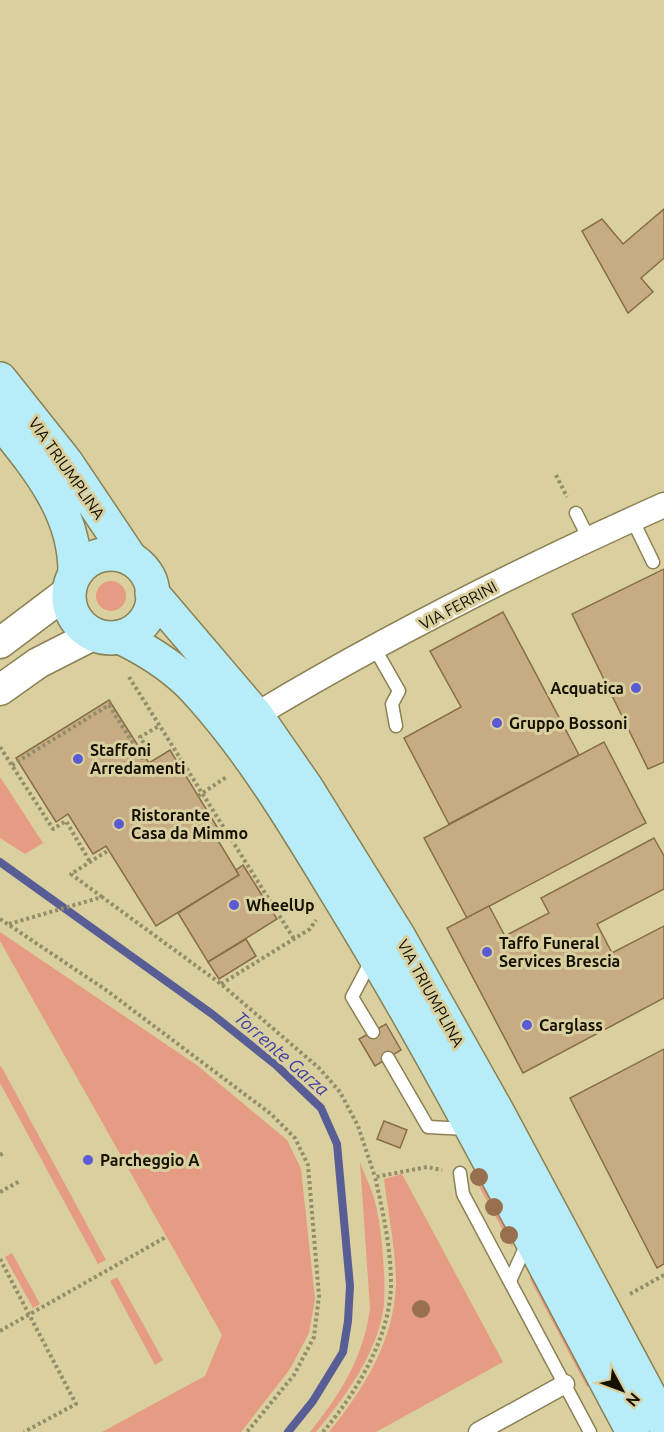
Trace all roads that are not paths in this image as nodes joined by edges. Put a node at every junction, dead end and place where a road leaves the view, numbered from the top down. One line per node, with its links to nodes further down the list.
1 (0, 379): 7 (main road, VIA TRIUMPLINA)
2 (0, 421): 9 (main road, VIA TRIUMPLINA)
3 (664, 505): 5 (street, VIA FERRINI)
4 (576, 513): 6 (lane)
5 (632, 519): 6 (street, VIA FERRINI); 8 (lane)
6 (589, 539): 13 (street, VIA FERRINI)
7 (131, 559): 9 (main road); 10 (main road, VIA TRIUMPLINA)
8 (653, 562)
9 (72, 582): 11 (main road, VIA TRIUMPLINA); 12 (street)
10 (153, 593): 11 (main road); 15 (main road, VIA TRIUMPLINA)
11 (107, 636): 14 (street); 17 (main road, VIA TRIUMPLINA)
12 (0, 643)
13 (375, 649): 15 (street, VIA FERRINI); 16 (lane)
14 (0, 690)
15 (256, 715): 25 (main road, VIA TRIUMPLINA)
16 (396, 726)
17 (374, 955): 18 (lane); 20 (main road, VIA TRIUMPLINA)
18 (373, 1032)
19 (388, 1058): 20 (lane)
20 (473, 1129): 22 (main road, VIA TRIUMPLINA)
21 (460, 1173): 23 (lane)
22 (530, 1236): 23 (lane); 28 (main road, VIA TRIUMPLINA)
23 (510, 1281): 24 (lane)
24 (566, 1384): 26 (street); 27 (lane)
25 (664, 1423)
26 (478, 1432)
27 (590, 1432)
28 (633, 1432)

